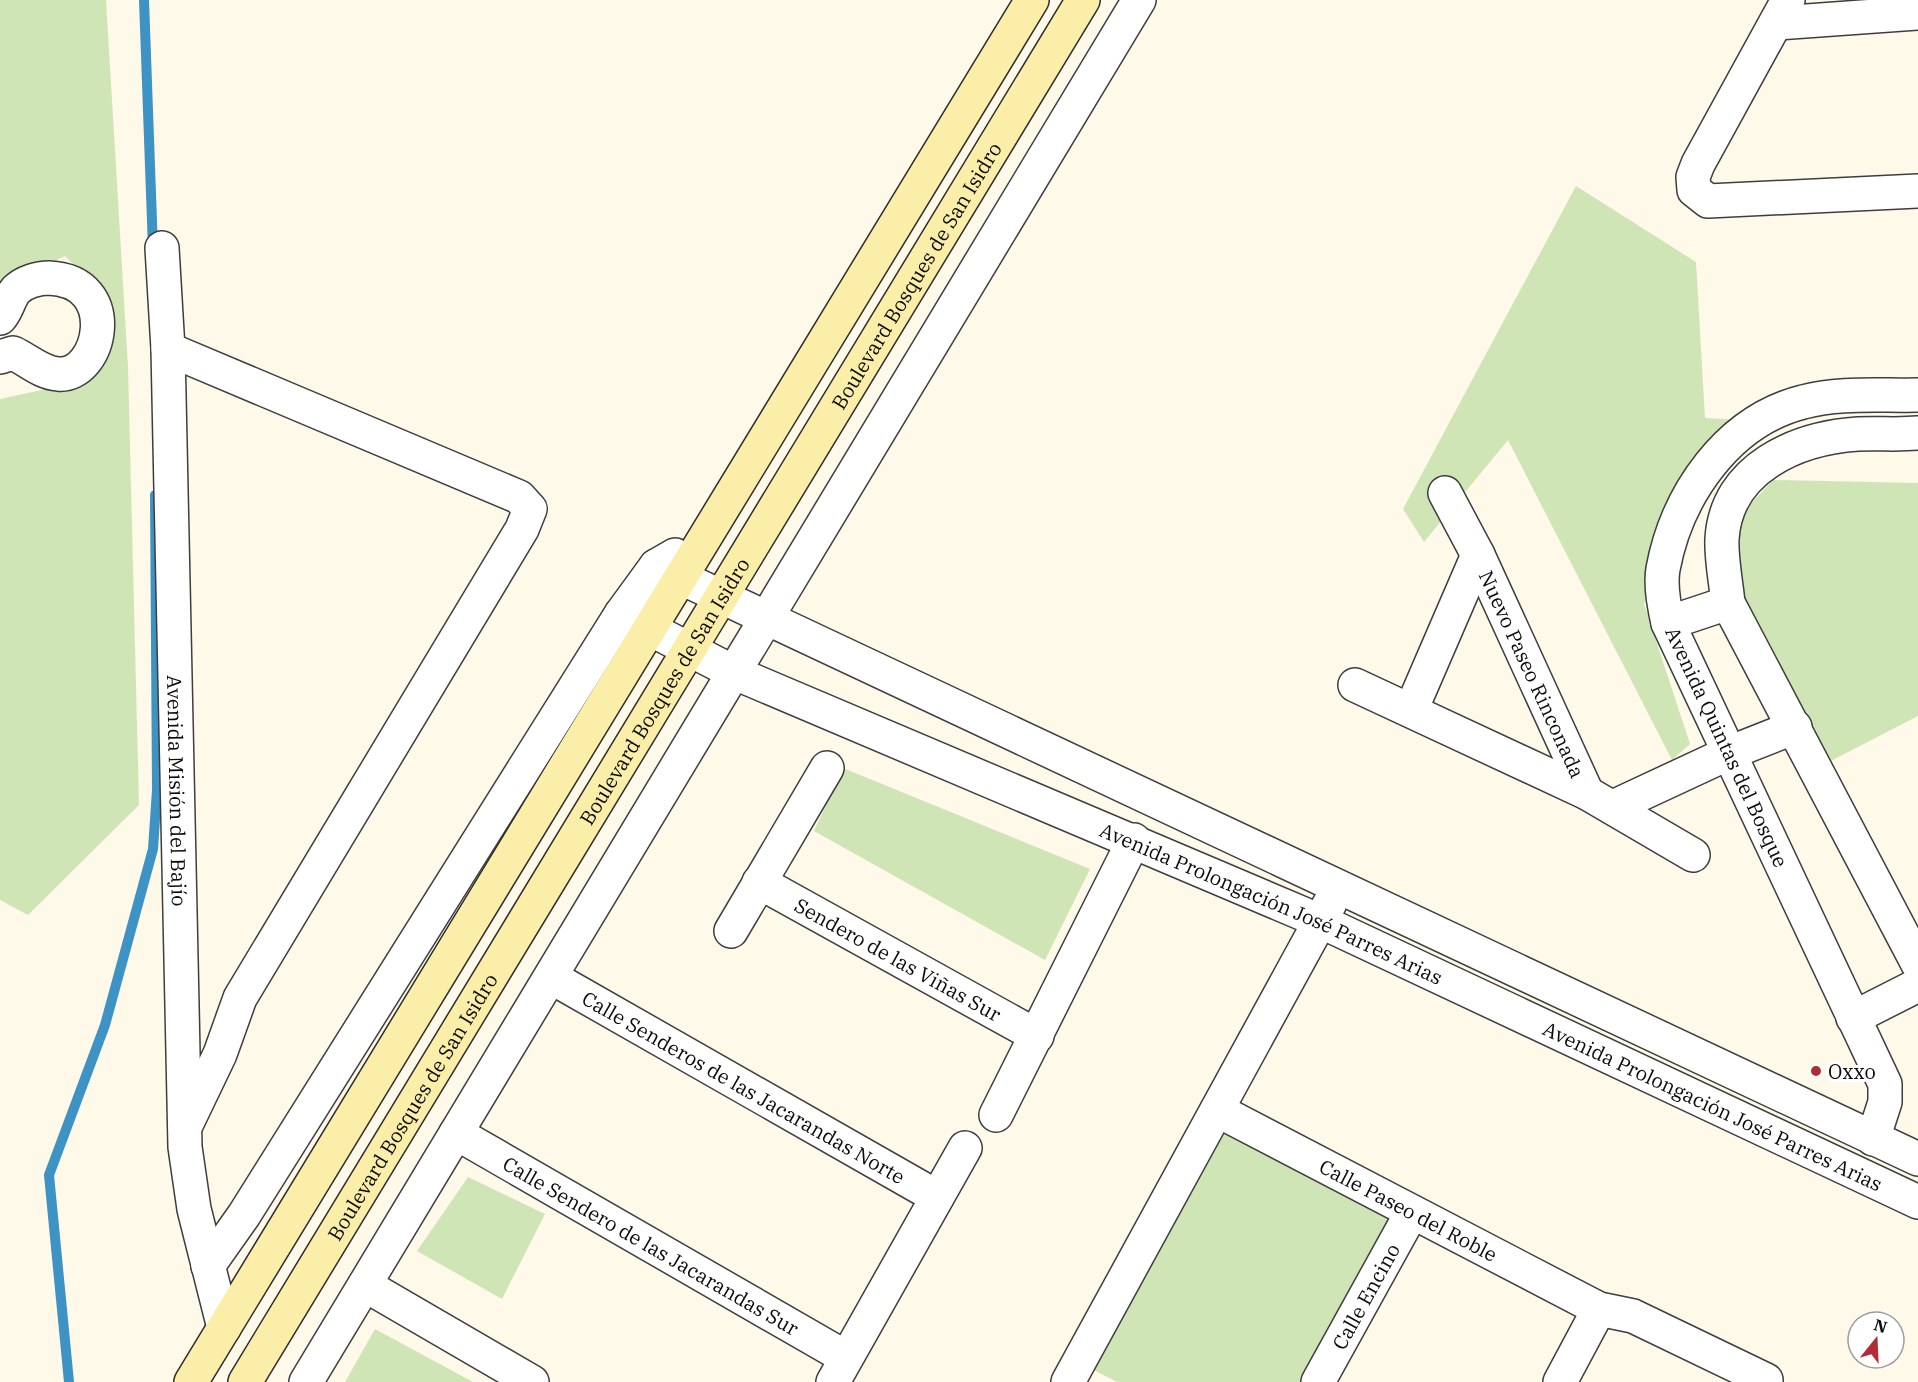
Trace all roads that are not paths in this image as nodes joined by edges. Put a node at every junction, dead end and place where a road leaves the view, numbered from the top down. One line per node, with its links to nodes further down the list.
1 (1032, 0): 19 (main road)
2 (1083, 0): 20 (main road, Boulevard Bosques de San Isidro)
3 (1139, 0): 23 (street)
4 (1783, 12): 5 (street); 6 (street)
5 (1918, 13)
6 (1918, 191)
7 (162, 248): 9 (street, Avenida Misión del Bajío)
8 (0, 318): 10 (street)
9 (168, 349): 47 (street, Avenida Misión del Bajío); 47 (street)
10 (0, 357)
11 (1918, 395): 12 (street, Avenida Quintas del Bosque)
12 (1853, 396): 13 (street); 16 (street, Avenida Quintas del Bosque)
13 (1857, 434): 14 (street); 17 (street)
14 (1918, 434)
15 (1445, 493): 18 (street, Nuevo Paseo Rinconada)
16 (1678, 522): 17 (street); 24 (street, Avenida Quintas del Bosque)
17 (1722, 538): 21 (street)
18 (1478, 555): 29 (street, Nuevo Paseo Rinconada); 33 (street, Nuevo Paseo Rinconada)
19 (669, 572): 20 (street, Avenida Prolongación José Parres Arias); 22 (street); 25 (main road)
20 (721, 596): 23 (street, Avenida Prolongación José Parres Arias); 26 (main road, Boulevard Bosques de San Isidro)
21 (1728, 603): 24 (street); 30 (street)
22 (621, 614): 25 (street, Avenida Prolongación José Parres Arias); 55 (street)
23 (768, 618): 27 (street); 37 (street, Avenida Prolongación José Parres Arias)
24 (1668, 623): 31 (street, Avenida Quintas del Bosque)
25 (650, 630): 26 (street, Avenida Prolongación José Parres Arias); 58 (main road)
26 (689, 649): 27 (street, Avenida Prolongación José Parres Arias); 62 (main road, Boulevard Bosques de San Isidro)
27 (735, 673): 34 (street, Avenida Prolongación José Parres Arias); 41 (street)
28 (1355, 685): 29 (street, Nuevo Paseo Rinconada)
29 (1411, 710): 33 (street, Nuevo Paseo Rinconada)
30 (1795, 727): 31 (street); 40 (street)
31 (1729, 753): 33 (street); 43 (street, Avenida Quintas del Bosque)
32 (827, 768): 36 (street)
33 (1600, 800): 35 (street, Nuevo Paseo Rinconada)
34 (1134, 840): 38 (street, Avenida Prolongación José Parres Arias); 44 (street)
35 (1692, 855)
36 (759, 882): 39 (street); 44 (street, Sendero de las Viñas Sur)
37 (1339, 889): 38 (street); 49 (street, Avenida Prolongación José Parres Arias)
38 (1320, 921): 45 (street); 53 (street, Avenida Prolongación José Parres Arias)
39 (731, 931)
40 (1918, 964)
41 (551, 977): 48 (street); 52 (street, Calle Senderos de las Jacarandas Norte)
42 (1918, 985): 43 (street)
43 (1853, 1017): 49 (street, Avenida Quintas del Bosque)
44 (1037, 1036): 46 (street)
45 (1217, 1110): 54 (street, Calle Paseo del Roble); 65 (street)
46 (996, 1115)
47 (184, 1127): 55 (street, Avenida Misión del Bajío)
48 (456, 1133): 56 (street); 59 (street, Calle Sendero de las Jacarandas Sur)
49 (1873, 1139): 51 (street, Avenida Prolongación José Parres Arias)
50 (965, 1148): 52 (street)
51 (1918, 1159)
52 (937, 1197): 59 (street)
53 (1918, 1202)
54 (1412, 1212): 57 (street, Calle Paseo del Roble); 66 (street, Calle Encino)
55 (208, 1266): 58 (street, Avenida Misión del Bajío)
56 (365, 1285): 63 (street); 64 (street)
57 (1599, 1309): 60 (street, Calle Paseo del Roble); 67 (street)
58 (224, 1328): 61 (main road)
59 (839, 1370)
60 (1766, 1380)
61 (191, 1382)
62 (245, 1382)
63 (306, 1382)
64 (532, 1382)
65 (1068, 1382)
66 (1318, 1382)
67 (1560, 1382)

